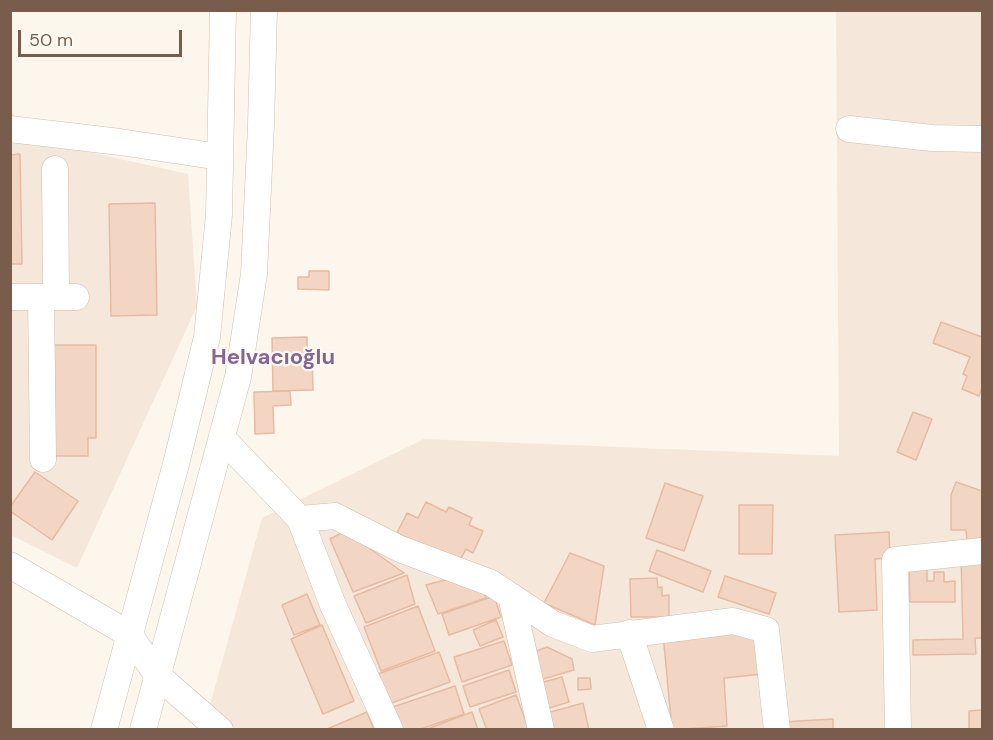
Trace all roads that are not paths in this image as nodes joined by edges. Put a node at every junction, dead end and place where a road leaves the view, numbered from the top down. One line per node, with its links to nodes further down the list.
1 (223, 10): 6 (street)
2 (264, 10): 10 (street)
3 (10, 129): 6 (street)
4 (849, 129): 5 (street)
5 (982, 140)
6 (220, 157): 17 (street)
7 (55, 169): 9 (street)
8 (10, 297): 9 (street)
9 (58, 297): 11 (street)
10 (222, 438): 12 (street); 18 (street)
11 (43, 459)
12 (300, 519): 15 (street); 22 (street)
13 (982, 551): 26 (street)
14 (10, 565): 17 (street)
15 (510, 596): 16 (street); 23 (street)
16 (629, 633): 24 (street); 25 (street)
17 (129, 634): 18 (street); 19 (street)
18 (157, 675): 20 (street); 21 (street)
19 (104, 729)
20 (144, 729)
21 (220, 729)
22 (390, 729)
23 (541, 729)
24 (660, 729)
25 (777, 729)
26 (898, 729)

